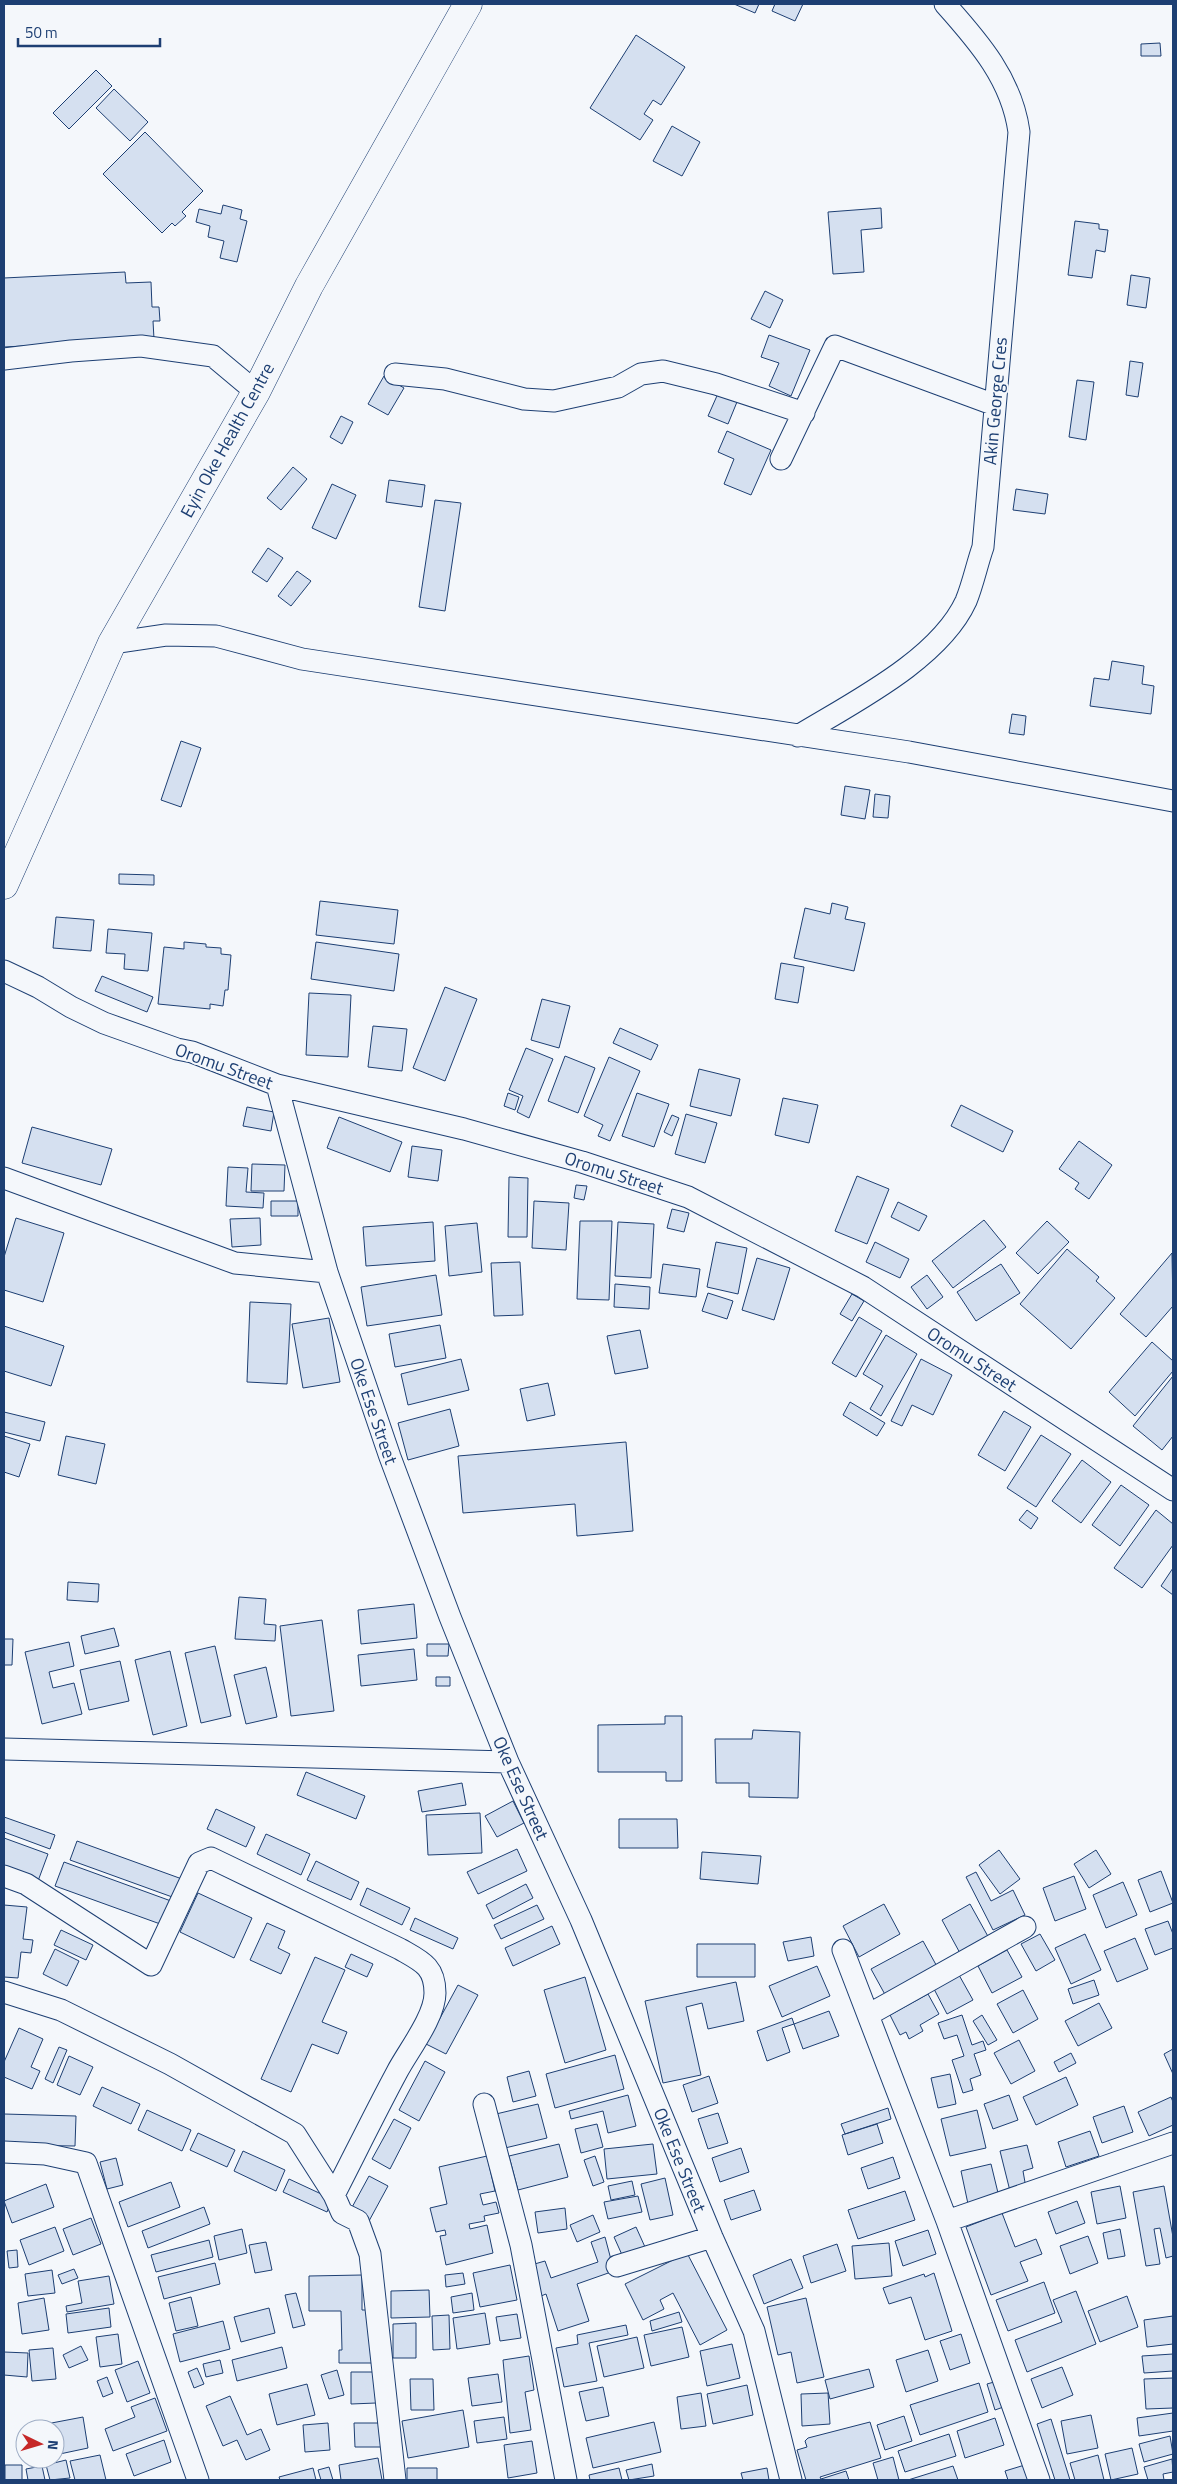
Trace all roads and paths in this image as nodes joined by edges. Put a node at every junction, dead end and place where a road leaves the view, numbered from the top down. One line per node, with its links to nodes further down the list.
1 (468, 4): 5 (main road, Eyin Oke Health Centre)
2 (945, 4): 6 (street, Akin George Cres)
3 (4, 359): 5 (street)
4 (395, 374): 7 (street)
5 (256, 392): 9 (main road, Eyin Oke Health Centre)
6 (995, 405): 7 (street); 10 (street, Akin George Cres)
7 (804, 413): 8 (street)
8 (782, 459)
9 (112, 644): 10 (street); 12 (main road, Eyin Oke Health Centre)
10 (798, 736): 11 (street)
11 (1173, 801)
12 (4, 885)
13 (4, 971): 14 (street, Oromu Street)
14 (277, 1086): 16 (street, Oke Ese Street); 17 (street, Oromu Street)
15 (4, 1178): 16 (street)
16 (326, 1272): 19 (street, Oke Ese Street)
17 (1173, 1490)
18 (4, 1750): 19 (street)
19 (508, 1762): 30 (street, Oke Ese Street)
20 (4, 1876): 28 (street)
21 (1024, 1926): 24 (street)
22 (843, 1950): 24 (street)
23 (4, 1992): 28 (street)
24 (868, 2016): 29 (street)
25 (484, 2104): 34 (street)
26 (1173, 2143): 29 (street)
27 (4, 2152): 32 (street)
28 (334, 2195): 33 (street)
29 (947, 2221): 36 (street)
30 (712, 2237): 31 (street); 35 (street, Oke Ese Street)
31 (617, 2266)
32 (198, 2480)
33 (395, 2480)
34 (566, 2480)
35 (791, 2480)
36 (1039, 2480)

